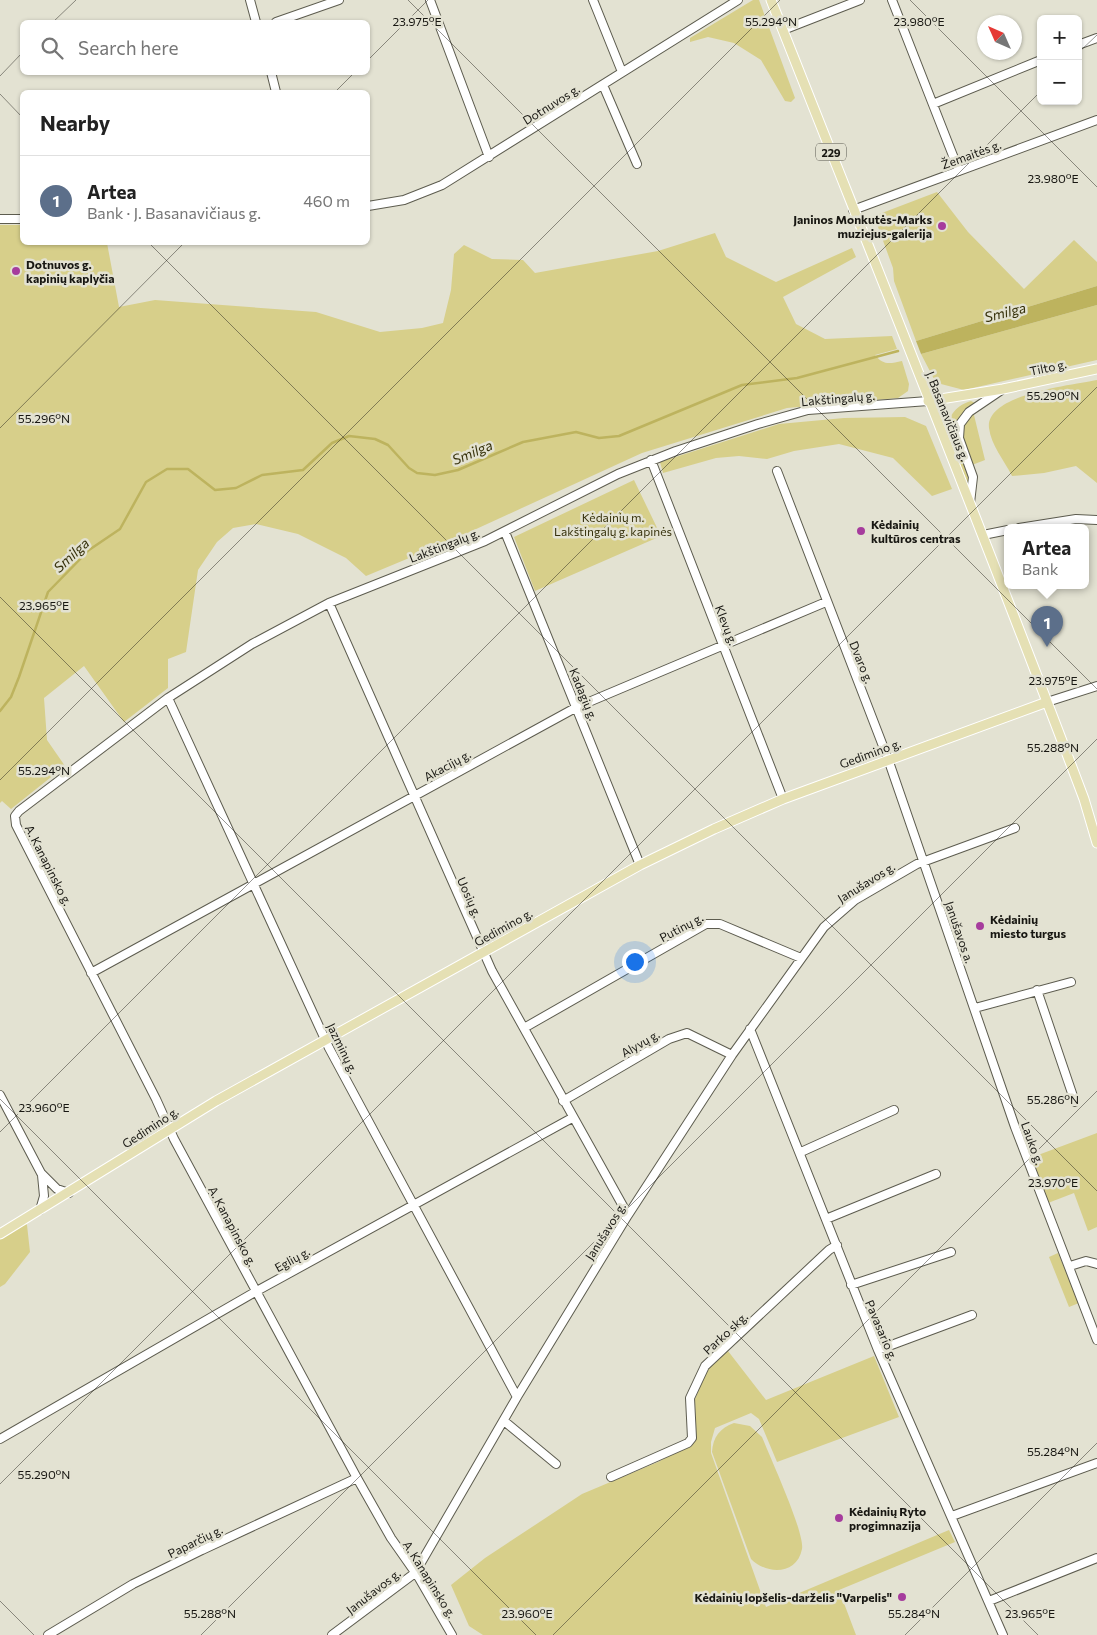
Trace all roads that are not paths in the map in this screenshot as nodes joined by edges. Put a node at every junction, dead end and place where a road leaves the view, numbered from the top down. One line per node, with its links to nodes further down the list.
1 (250, 0): 9 (street)
2 (339, 0): 10 (street)
3 (430, 0): 21 (street)
4 (593, 0): 15 (street)
5 (738, 0): 15 (street, Dotnuvos g.)
6 (771, 0): 11 (main road, J. Basanavičiaus g. / 229)
7 (860, 0): 11 (street)
8 (892, 0): 19 (street)
9 (255, 20)
10 (282, 20)
11 (783, 30): 25 (main road, J. Basanavičiaus g. / 229)
12 (1097, 38): 13 (street)
13 (1082, 44)
14 (1037, 62): 19 (street)
15 (622, 72): 17 (street, Dotnuvos g.)
16 (271, 75): 18 (street)
17 (603, 85): 21 (street, Dotnuvos g.); 22 (street)
18 (275, 90)
19 (933, 104): 23 (street)
20 (1097, 120): 23 (street, Žemaitės g.)
21 (488, 157): 24 (street, Dotnuvos g.)
22 (637, 164)
23 (959, 171): 25 (street, Žemaitės g.)
24 (370, 206)
25 (854, 210): 30 (main road, J. Basanavičiaus g. / 229)
26 (0, 219): 27 (street)
27 (20, 219)
28 (1097, 370): 29 (main road, Tilto g.)
29 (1003, 390): 30 (main road, Tilto g.); 33 (street, Tilto g.)
30 (928, 401): 31 (street, Lakštingalų g.); 33 (main road, J. Basanavičiaus g. / 229)
31 (651, 460): 37 (street, Lakštingalų g.); 41 (street, Klevų g.)
32 (777, 471): 39 (street, Dvaro g.)
33 (970, 503): 38 (main road, J. Basanavičiaus g. / 229)
34 (1097, 520): 35 (street)
35 (1044, 524)
36 (1004, 531): 38 (street)
37 (505, 532): 40 (street, Lakštingalų g.); 45 (street, Kadagių g.)
38 (983, 535): 44 (main road, J. Basanavičiaus g. / 229)
39 (826, 602): 41 (street, Akacijų g.); 46 (street, Dvaro g.)
40 (329, 603): 43 (street, Lakštingalų g.); 47 (street, Uosių g.)
41 (723, 644): 45 (street, Akacijų g.); 48 (street, Klevų g.)
42 (1097, 686): 44 (street)
43 (168, 698): 49 (street, Lakštingalų g.); 54 (street, Jazminų g.)
44 (1047, 702): 46 (main road, Gedimino g.); 51 (main road, J. Basanavičiaus g. / 229)
45 (577, 707): 47 (street, Akacijų g.); 53 (street, Kadagių g.)
46 (888, 759): 48 (main road, Gedimino g.); 52 (street, Dvaro g.)
47 (414, 797): 54 (street, Akacijų g.); 55 (street, Uosių g.)
48 (783, 799): 53 (main road, Gedimino g.)
49 (15, 816): 57 (street, A. Kanapinsko g.)
50 (1015, 828): 52 (street)
51 (1097, 843)
52 (923, 862): 56 (street, Janušavos g.); 60 (street, Janušavos a.)
53 (640, 865): 55 (main road, Gedimino g.)
54 (254, 884): 57 (street, Akacijų g.); 63 (street, Jazminų g.)
55 (483, 952): 61 (street, Uosių g.); 63 (main road, Gedimino g.)
56 (801, 958): 61 (street, Putinų g.); 62 (street, Janušavos g.)
57 (92, 973): 70 (street, A. Kanapinsko g.)
58 (1071, 982): 59 (street)
59 (1037, 990): 60 (street); 67 (street)
60 (975, 1008): 83 (street, Lauko g.)
61 (524, 1028): 66 (street, Uosių g.)
62 (750, 1029): 64 (street, Janušavos g.); 71 (street, Pavasario g.)
63 (326, 1040): 70 (main road, Gedimino g.); 75 (street, Jazminų g.)
64 (732, 1055): 66 (street, Alyvų g.); 77 (street, Janušavos g.)
65 (0, 1095): 72 (street)
66 (563, 1101): 69 (street, Uosių g.)
67 (1075, 1102)
68 (894, 1110): 71 (street)
69 (572, 1118): 75 (street, Eglių g.); 77 (street, Uosių g.)
70 (171, 1130): 74 (main road, Gedimino g.); 85 (street, A. Kanapinsko g.)
71 (801, 1152): 78 (street, Pavasario g.)
72 (41, 1173): 74 (street); 76 (street)
73 (936, 1174): 78 (street)
74 (69, 1193): 76 (main road, Gedimino g.)
75 (413, 1204): 85 (street, Eglių g.); 89 (street, Jazminų g.)
76 (40, 1211): 79 (main road, Gedimino g.)
77 (628, 1216): 89 (street, Janušavos g.)
78 (826, 1219): 80 (street, Pavasario g.)
79 (0, 1234)
80 (837, 1245): 84 (street, Pavasario g.); 94 (street, Parko skg.)
81 (951, 1252): 84 (street)
82 (1097, 1264): 83 (street)
83 (1070, 1266): 87 (street, Lauko g.)
84 (851, 1285): 88 (street, Pavasario g.)
85 (255, 1292): 91 (street, Eglių g.); 95 (street, A. Kanapinsko g.)
86 (972, 1315): 88 (street)
87 (1097, 1340)
88 (878, 1350): 96 (street, Pavasario g.)
89 (518, 1397): 90 (street, Janušavos g.)
90 (504, 1421): 93 (street); 98 (street, Janušavos g.)
91 (0, 1439)
92 (1097, 1462): 96 (street)
93 (556, 1464)
94 (612, 1477)
95 (357, 1478): 98 (street, A. Kanapinsko g.); 100 (street, Paparčių g.)
96 (952, 1516): 99 (street, Pavasario g.)
97 (1097, 1558): 99 (street)
98 (415, 1573): 101 (street, Janušavos g.); 102 (street, A. Kanapinsko g.)
99 (989, 1601): 103 (street, Pavasario g.)
100 (48, 1635)
101 (332, 1635)
102 (452, 1635)
103 (1003, 1635)

